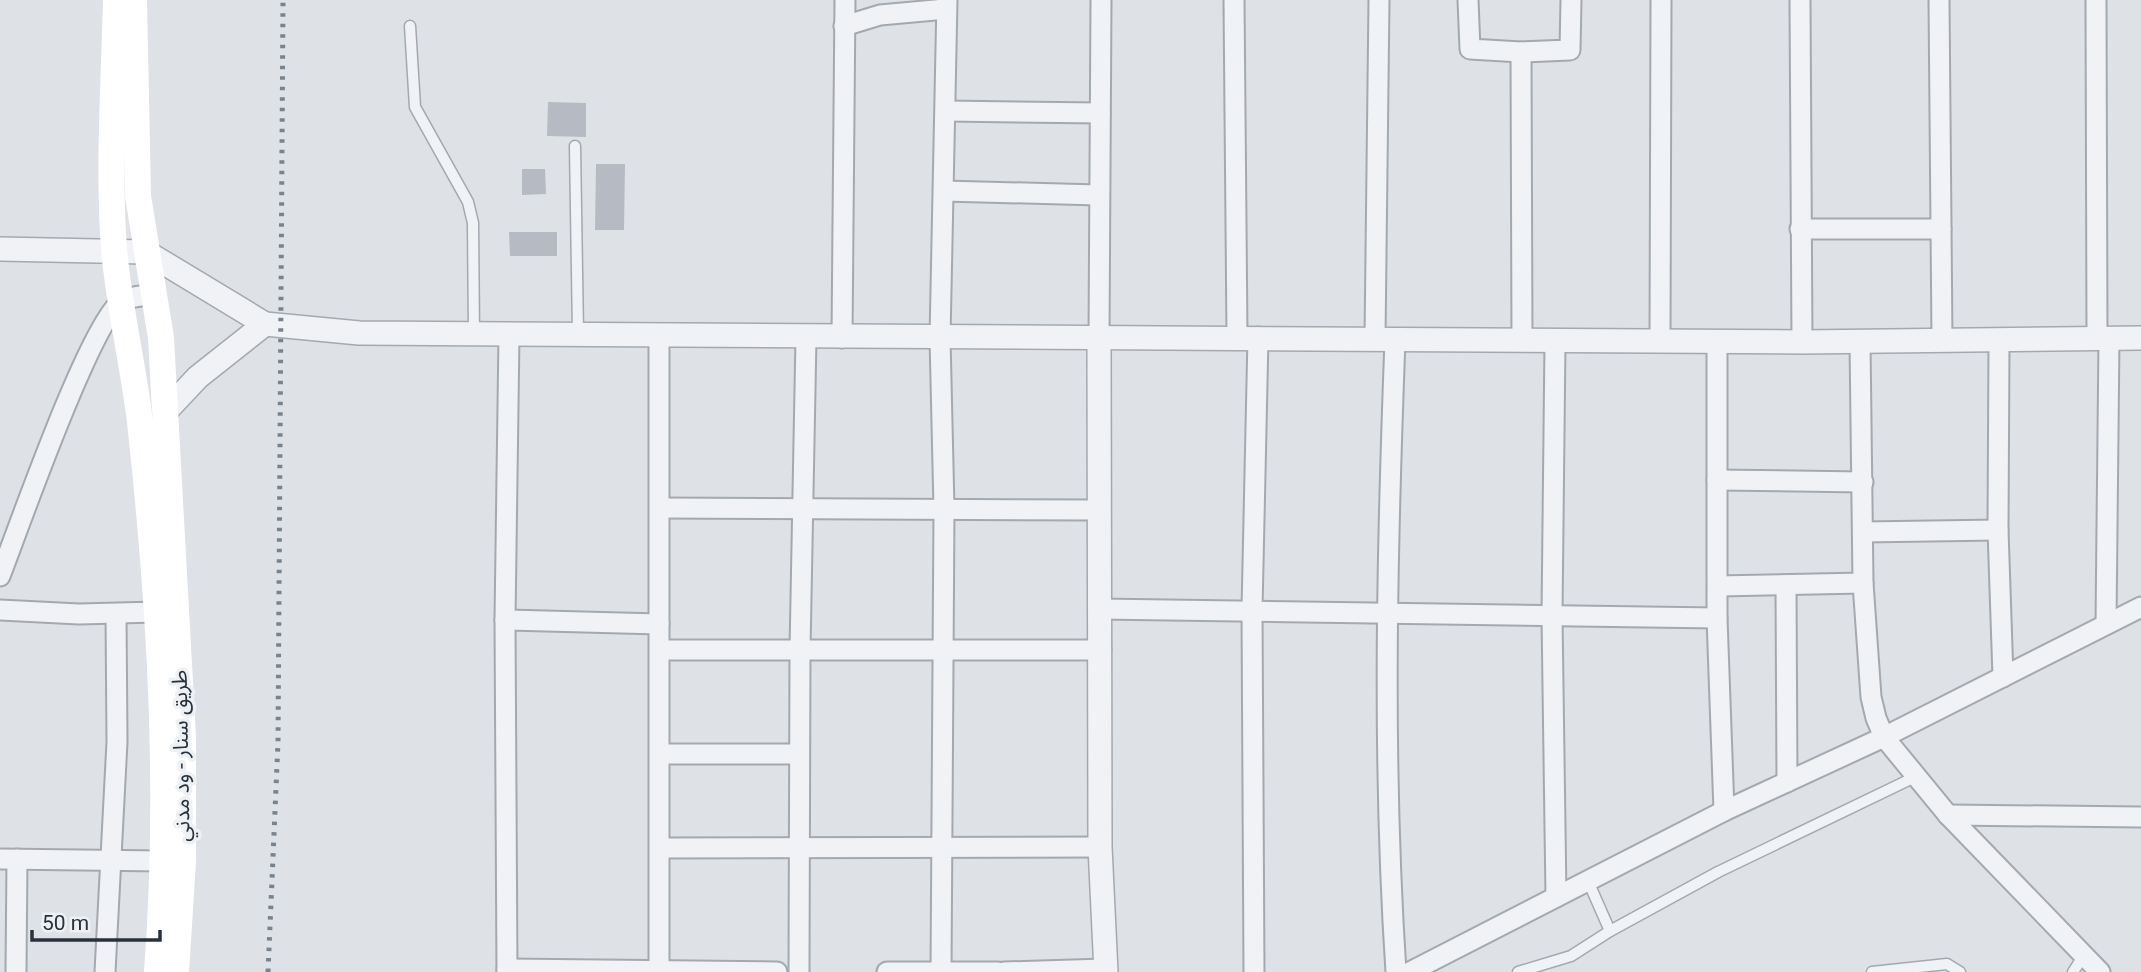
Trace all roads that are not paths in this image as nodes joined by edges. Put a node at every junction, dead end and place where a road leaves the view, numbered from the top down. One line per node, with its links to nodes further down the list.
1 (116, 0): 24 (main road)
2 (134, 0): 25 (main road)
3 (845, 0): 15 (street)
4 (1101, 0): 18 (street)
5 (1234, 0): 34 (street)
6 (1379, 0): 40 (street)
7 (1468, 0): 16 (street)
8 (1571, 0): 16 (street)
9 (1661, 0): 44 (street)
10 (1800, 0): 22 (street)
11 (1940, 0): 23 (street)
12 (2096, 0): 41 (street)
13 (946, 4): 15 (street); 17 (street)
14 (410, 26): 30 (lane)
15 (844, 26): 36 (street)
16 (1521, 52): 42 (street)
17 (946, 111): 18 (street); 20 (street)
18 (1100, 113): 21 (street)
19 (575, 146): 31 (lane)
20 (944, 191): 21 (street); 37 (street)
21 (1099, 195): 38 (street)
22 (1800, 229): 23 (street); 48 (street)
23 (1941, 229): 46 (street)
24 (114, 251): 25 (street); 26 (street); 28 (main road)
25 (146, 252): 27 (main road); 29 (street)
26 (1, 253)
27 (154, 294): 28 (street); 50 (main road)
28 (122, 300): 59 (main road); 60 (street)
29 (265, 324): 30 (street); 50 (street)
30 (474, 334): 32 (street)
31 (578, 334): 32 (street); 33 (street)
32 (509, 335): 73 (street)
33 (659, 336): 35 (street); 53 (street)
34 (1248, 336): 38 (street); 40 (street); 67 (street)
35 (806, 337): 36 (street); 55 (street)
36 (842, 338): 37 (street)
37 (940, 338): 38 (street); 54 (street)
38 (1098, 338): 56 (street)
39 (2141, 338): 41 (street)
40 (1385, 339): 42 (street); 69 (street)
41 (2104, 339): 47 (street); 75 (street)
42 (1522, 341): 43 (street)
43 (1555, 341): 44 (street); 71 (street)
44 (1660, 341): 45 (street)
45 (1717, 341): 48 (street); 51 (street)
46 (1942, 341): 47 (street); 49 (street)
47 (1999, 341): 57 (street)
48 (1802, 342): 49 (street)
49 (1860, 342): 52 (street)
50 (165, 412): 59 (main road)
51 (1717, 480): 52 (street); 63 (street)
52 (1863, 482): 58 (street)
53 (660, 508): 55 (street); 74 (street)
54 (944, 509): 55 (street); 56 (street); 79 (street)
55 (802, 510): 77 (street)
56 (1098, 510): 65 (street)
57 (1998, 530): 58 (street); 80 (street)
58 (1863, 532): 61 (street)
59 (160, 539): 68 (main road, طريق سنار - ود مدني); 107 (main road, طريق سنار - ود مدني)
60 (0, 576)
61 (1863, 583): 62 (street); 81 (street)
62 (1786, 585): 63 (street); 85 (street)
63 (1718, 586): 72 (street)
64 (2141, 607): 75 (street)
65 (1099, 609): 67 (street); 78 (street)
66 (0, 610): 70 (street)
67 (1252, 610): 69 (street); 113 (street)
68 (157, 612): 70 (street); 95 (main road, طريق سنار - ود مدني)
69 (1386, 613): 71 (street); 114 (street)
70 (116, 614): 94 (street)
71 (1552, 616): 72 (street); 97 (street)
72 (1717, 618): 86 (street)
73 (505, 620): 74 (street); 101 (street)
74 (659, 624): 76 (street)
75 (2106, 624): 80 (street)
76 (660, 650): 77 (street); 82 (street)
77 (800, 650): 79 (street); 83 (street)
78 (1101, 650): 79 (street); 91 (street)
79 (942, 651): 90 (street)
80 (2003, 677): 81 (street)
81 (1884, 737): 84 (street); 85 (street)
82 (660, 754): 83 (street); 92 (street)
83 (799, 754): 89 (street)
84 (1915, 777): 87 (street); 98 (lane)
85 (1787, 782): 86 (street)
86 (1724, 811): 96 (street)
87 (1948, 815): 88 (street); 99 (street)
88 (2141, 817)
89 (798, 847): 90 (street); 92 (street); 109 (street)
90 (942, 847): 91 (street); 103 (street)
91 (1100, 847): 100 (street)
92 (661, 848): 102 (street)
93 (9, 859): 94 (street); 104 (street)
94 (111, 860): 95 (street); 105 (street)
95 (163, 861): 106 (main road, طريق سنار - ود مدني)
96 (1588, 881): 97 (street); 98 (lane)
97 (1556, 897): 115 (street)
98 (1609, 931): 116 (lane)
99 (2078, 964): 119 (street)
100 (1106, 970): 112 (street)
101 (508, 971): 102 (street)
102 (659, 971): 108 (street)
103 (941, 971): 110 (street); 111 (street)
104 (16, 972)
105 (105, 972)
106 (157, 972)
107 (176, 972)
108 (777, 972)
109 (799, 972)
110 (887, 972)
111 (998, 972)
112 (1004, 972)
113 (1254, 972)
114 (1396, 972)
115 (1410, 972)
116 (1518, 972)
117 (1872, 972): 118 (lane)
118 (1959, 972)
119 (2100, 972)

